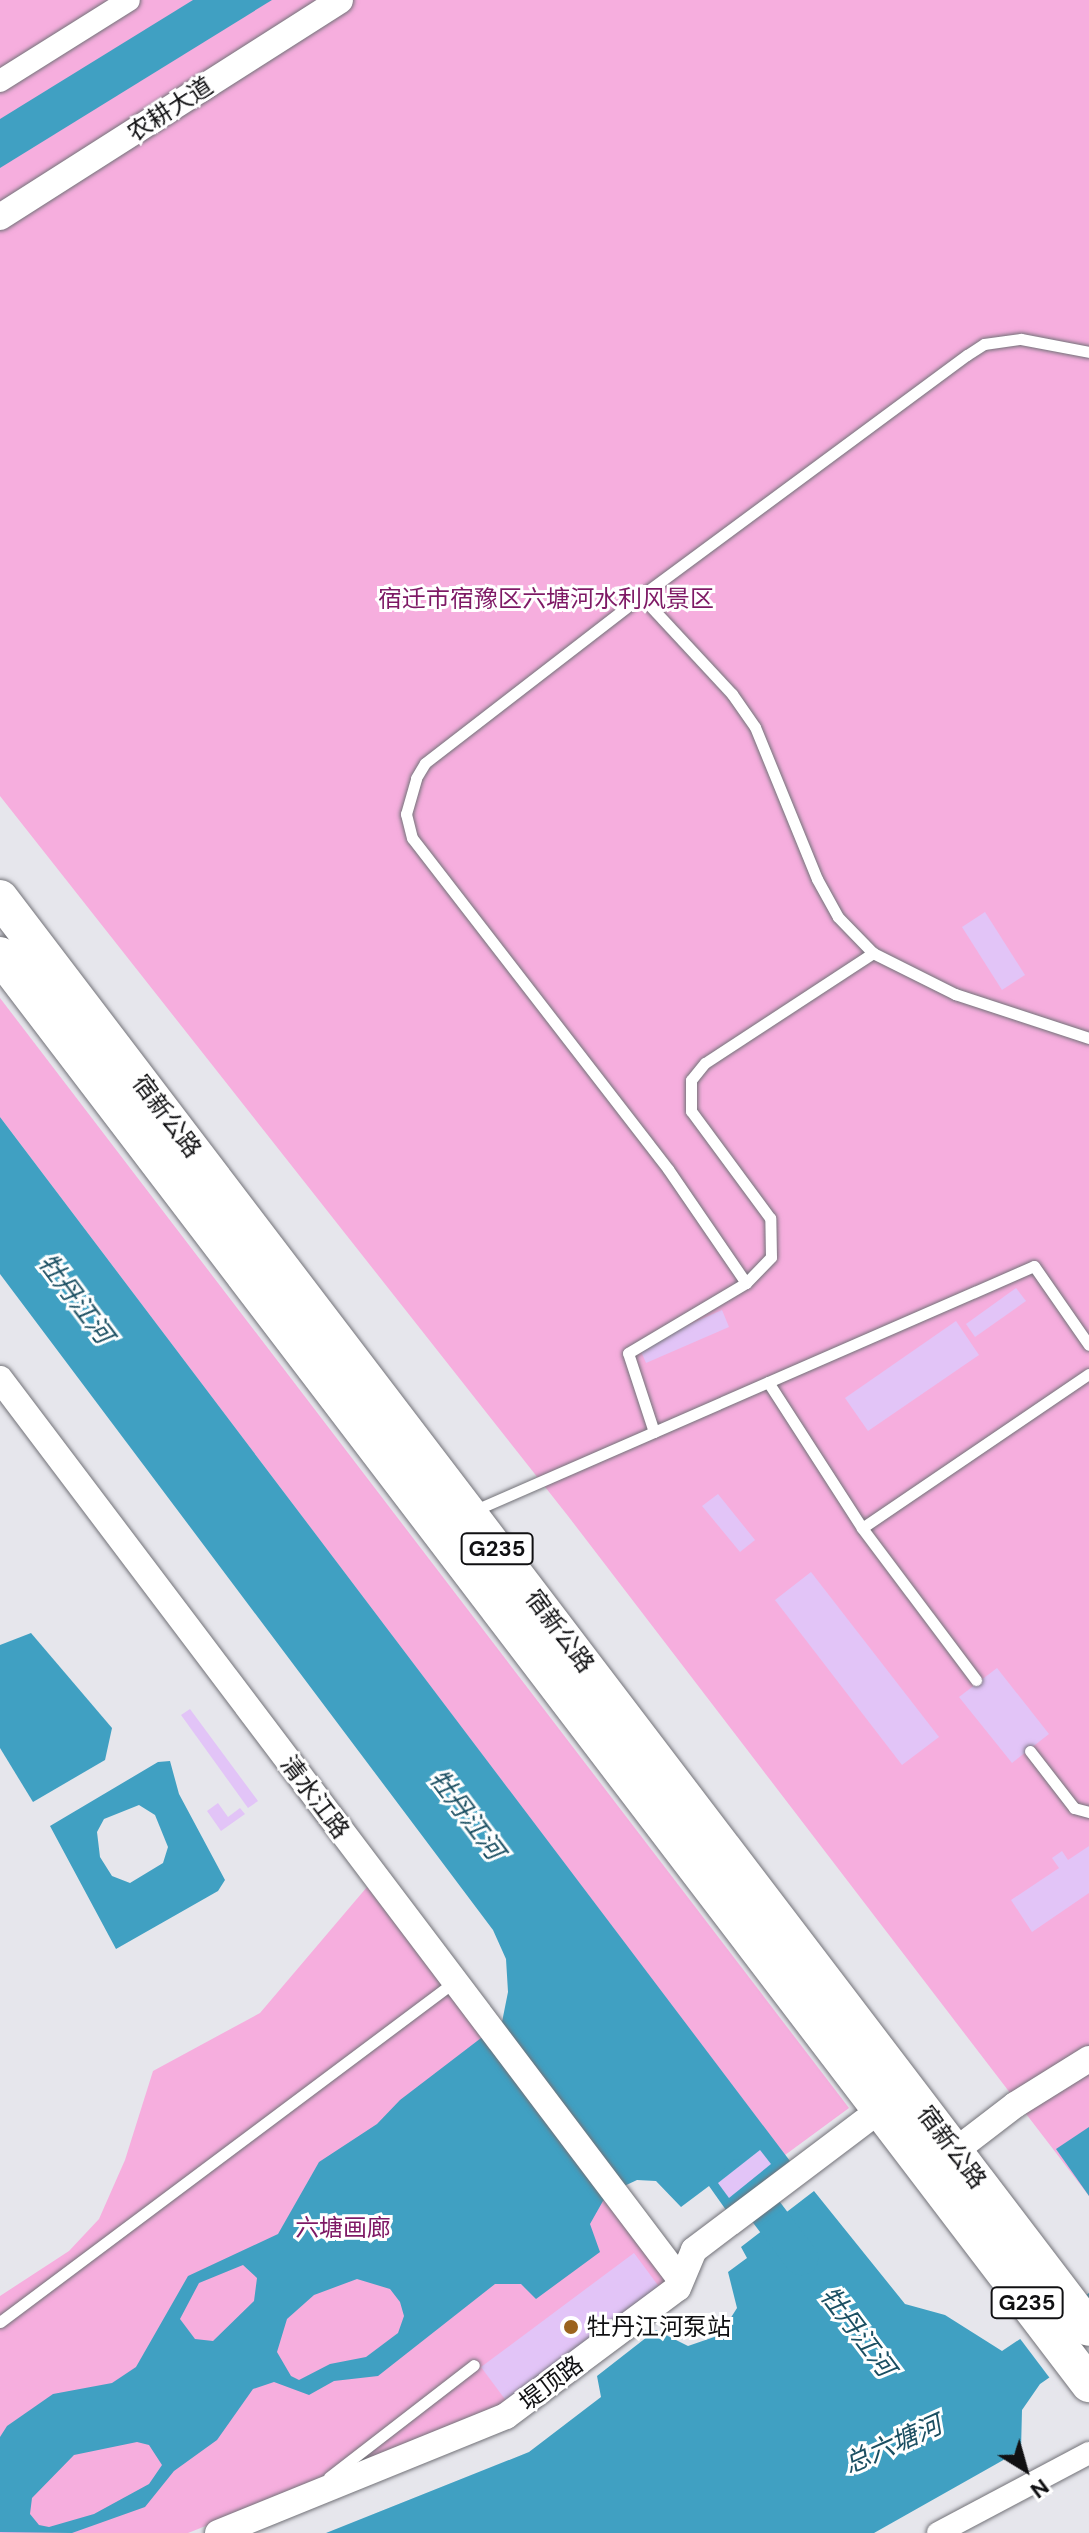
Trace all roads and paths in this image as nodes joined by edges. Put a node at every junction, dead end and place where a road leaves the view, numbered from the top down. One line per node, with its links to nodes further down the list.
1 (129, 0): 3 (street)
2 (340, 0): 4 (street, 农耕大道)
3 (0, 81)
4 (0, 217)
5 (1089, 352): 6 (lane)
6 (641, 596): 8 (lane); 11 (lane)
7 (0, 898): 17 (highway, 宿新公路 / G235)
8 (873, 953): 10 (lane); 11 (lane)
9 (0, 955): 17 (highway, 宿新公路 / G235)
10 (1089, 1038)
11 (746, 1283): 16 (lane)
12 (1089, 1345): 15 (lane)
13 (1089, 1374): 18 (lane)
14 (0, 1379): 22 (street, 清水江路)
15 (768, 1382): 16 (lane); 18 (lane)
16 (654, 1432): 17 (lane)
17 (455, 1524): 25 (highway, 宿新公路 / G235); 26 (highway, 宿新公路 / G235)
18 (862, 1528): 19 (lane)
19 (976, 1680)
20 (1030, 1751): 21 (lane)
21 (1089, 1812)
22 (454, 1981): 27 (street, 清水江路); 28 (lane)
23 (1089, 2059): 25 (street)
24 (865, 2121): 27 (street, 堤顶路)
25 (955, 2151): 26 (highway, 宿新公路 / G235)
26 (979, 2212): 29 (highway, 宿新公路 / G235); 31 (highway, 宿新公路 / G235)
27 (680, 2279): 33 (street, 堤顶路)
28 (0, 2322)
29 (1089, 2328)
30 (474, 2365): 33 (lane)
31 (1089, 2384)
32 (1089, 2453): 35 (street)
33 (291, 2503): 34 (street, 堤顶路)
34 (218, 2533)
35 (938, 2533)

